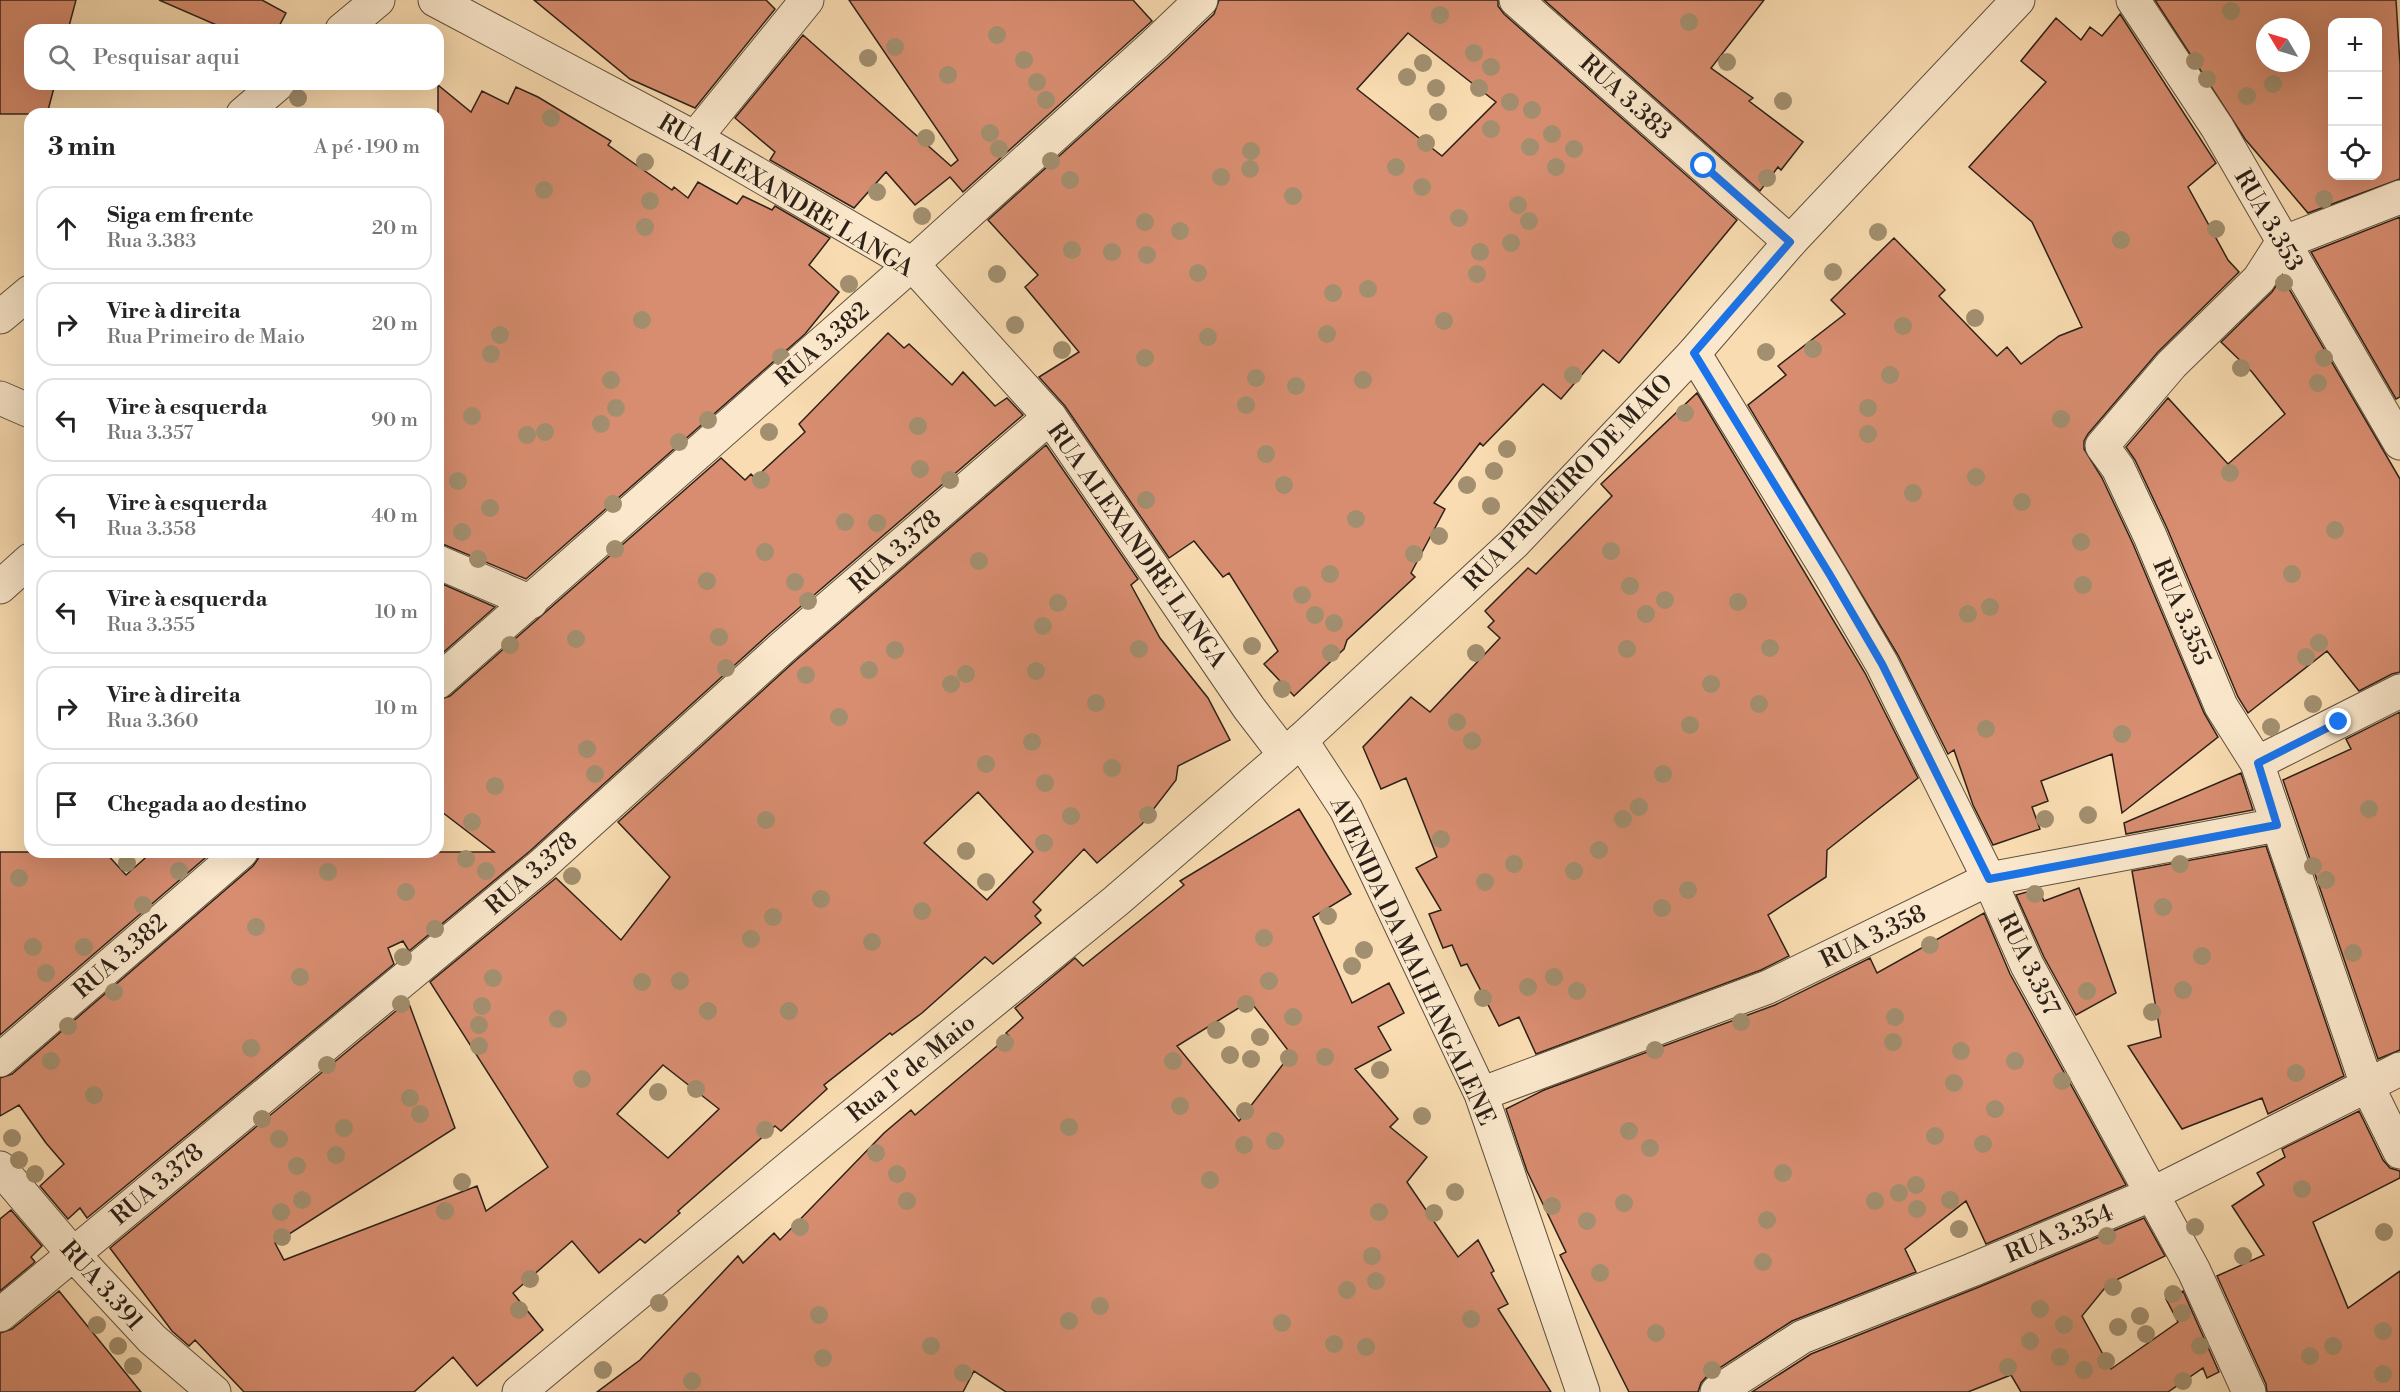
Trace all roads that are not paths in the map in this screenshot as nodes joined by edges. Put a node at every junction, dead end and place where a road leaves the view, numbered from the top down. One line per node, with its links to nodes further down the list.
1 (378, 0): 8 (street)
2 (435, 0): 11 (street, RUA ALEXANDRE LANGA)
3 (807, 0): 11 (street)
4 (1201, 0): 15 (street, RUA 3.382)
5 (1516, 0): 13 (street, RUA 3.383)
6 (2018, 0): 13 (street, RUA PRIMEIRO DE MAIO)
7 (2133, 0): 14 (street, RUA 3.353)
8 (349, 24)
9 (271, 90): 10 (street)
10 (250, 108)
11 (695, 138): 15 (street, RUA ALEXANDRE LANGA)
12 (2400, 197): 14 (street)
13 (1790, 242): 18 (street, RUA PRIMEIRO DE MAIO)
14 (2282, 243): 22 (street, RUA 3.353); 30 (street, RUA 3.355)
15 (912, 264): 21 (street, RUA ALEXANDRE LANGA); 26 (street, RUA 3.382)
16 (24, 297): 17 (street)
17 (0, 317)
18 (1694, 353): 29 (street, RUA PRIMEIRO DE MAIO); 33 (street, RUA 3.357)
19 (0, 398): 20 (street)
20 (24, 408)
21 (1050, 417): 29 (street, RUA ALEXANDRE LANGA); 41 (street, RUA 3.378)
22 (2400, 442)
23 (24, 565): 25 (street)
24 (444, 565): 26 (street)
25 (0, 587)
26 (531, 602): 27 (street, RUA 3.382)
27 (444, 677)
28 (2400, 691): 30 (street)
29 (1293, 748): 37 (street, AVENIDA DA MALHANGALENE); 44 (street, Rua 1º de Maio)
30 (2258, 763): 31 (street, RUA 3.355)
31 (2277, 825): 33 (street, RUA 3.358); 36 (street, RUA 3.355)
32 (234, 858): 34 (street, RUA 3.382)
33 (1989, 879): 37 (street, RUA 3.358); 40 (street, RUA 3.357)
34 (0, 1060)
35 (2400, 1069): 36 (street, RUA 3.354)
36 (2367, 1085): 38 (street, RUA 3.355); 40 (street, RUA 3.354)
37 (1481, 1094): 45 (street, AVENIDA DA MALHANGALENE)
38 (2400, 1152)
39 (0, 1168): 41 (street, RUA 3.391)
40 (2150, 1195): 46 (street, RUA 3.354); 47 (street, RUA 3.357)
41 (73, 1254): 42 (street, RUA 3.378); 43 (street, RUA 3.391)
42 (0, 1315)
43 (214, 1392)
44 (519, 1392)
45 (1583, 1392)
46 (1716, 1392)
47 (2249, 1392)

